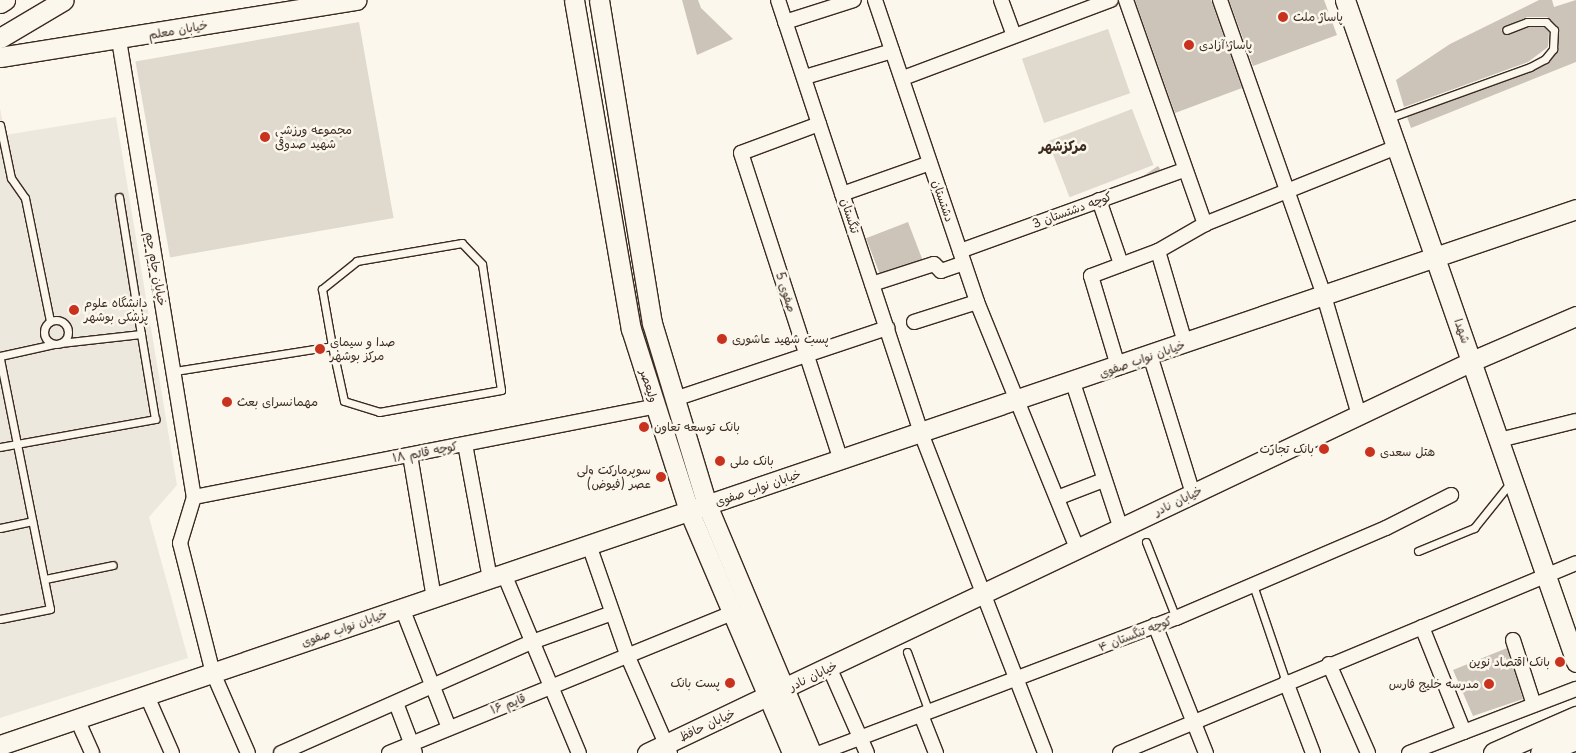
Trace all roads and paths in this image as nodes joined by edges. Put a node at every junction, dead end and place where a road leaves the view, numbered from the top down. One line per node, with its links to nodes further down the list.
1 (5, 0): 14 (street)
2 (64, 0): 18 (street)
3 (356, 0): 19 (street, خیابان معلم)
4 (574, 0): 38 (street, ولیعصر)
5 (599, 0): 37 (street, ولیعصر)
6 (778, 0): 15 (street, تنگستان)
7 (854, 0): 15 (street)
8 (875, 0): 20 (street, دشتستان)
9 (1001, 0): 17 (street)
10 (1111, 0): 17 (street)
11 (1126, 0): 29 (street)
12 (1220, 0): 30 (street)
13 (1345, 0): 24 (street, شهدا)
14 (0, 3)
15 (785, 22): 22 (street, تنگستان)
16 (1506, 30): 24 (lane)
17 (1014, 35): 23 (street)
18 (0, 38)
19 (119, 40): 21 (street, خیابان معلم); 58 (street, خیابان جام جم)
20 (892, 51): 22 (street); 23 (street, دشتستان)
21 (0, 57)
22 (805, 77): 25 (street, تنگستان)
23 (903, 78): 28 (street, دشتستان)
24 (1389, 118): 27 (street, شهدا)
25 (819, 124): 31 (street, تنگستان); 54 (street, صفوی 5)
26 (0, 125): 46 (lane)
27 (1399, 146): 30 (street); 40 (street, شهدا)
28 (930, 163): 31 (street); 39 (street, دشتستان)
29 (1184, 170): 33 (street, کوچه دشتستان 3); 35 (street)
30 (1286, 190): 35 (street); 43 (street)
31 (842, 194): 42 (street, تنگستان)
32 (119, 197): 49 (lane)
33 (1099, 200): 39 (street, کوچه دشتستان 3); 41 (street)
34 (1576, 209): 40 (street, خیابان نواب صفوی)
35 (1205, 224): 36 (street)
36 (1158, 251): 41 (street); 51 (street)
37 (640, 252): 38 (street); 60 (street, ولیعصر)
38 (618, 256): 62 (street, ولیعصر)
39 (962, 257): 42 (street, کوچه دشتستان 3); 44 (street, دشتستان)
40 (1437, 258): 43 (street, خیابان نواب صفوی); 56 (street, شهدا)
41 (1122, 264): 57 (street)
42 (872, 284): 48 (street, تنگستان)
43 (1324, 296): 51 (street, خیابان نواب صفوی); 63 (street)
44 (977, 302): 47 (street); 61 (street, دشتستان)
45 (1576, 316): 56 (street, خیابان نادر)
46 (50, 321): 50 (lane); 50 (lane)
47 (914, 322)
48 (887, 328): 54 (street); 65 (street, تنگستان)
49 (141, 334): 50 (lane); 67 (lane)
50 (58, 343): 55 (lane)
51 (1185, 343): 53 (street, خیابان نواب صفوی)
52 (332, 346): 52 (lane); 58 (lane)
53 (1150, 355): 57 (street, خیابان نواب صفوی); 74 (street)
54 (807, 356): 60 (street); 71 (street, صفوی 5)
55 (0, 358): 67 (lane)
56 (1472, 361): 63 (street, خیابان نادر); 66 (street, شهدا)
57 (1118, 366): 59 (street, خیابان نواب صفوی)
58 (175, 372): 76 (street, خیابان جام جم)
59 (1073, 383): 61 (street, خیابان نواب صفوی); 73 (street)
60 (675, 399): 78 (street, ولیعصر)
61 (1018, 399): 65 (street, خیابان نواب صفوی); 77 (street, دشتستان)
62 (656, 406): 68 (street, کوچه قائم ۱۸); 78 (street, ولیعصر)
63 (1359, 415): 74 (street, خیابان نادر)
64 (1576, 421): 66 (street)
65 (922, 433): 71 (street, خیابان نواب صفوی); 92 (street, تنگستان)
66 (1499, 440): 72 (street, شهدا)
67 (17, 444): 69 (lane); 79 (lane)
68 (465, 444): 70 (street, کوچه قائم ۱۸); 89 (street)
69 (0, 446)
70 (410, 455): 76 (street, کوچه قائم ۱۸); 93 (street)
71 (841, 460): 78 (street, خیابان نواب صفوی)
72 (1513, 479): 85 (lane); 88 (street, شهدا)
73 (1104, 480): 77 (street); 81 (street)
74 (1193, 494): 81 (street, خیابان نادر)
75 (1451, 496): 91 (street, کوچه تنگستان ۴)
76 (194, 498): 107 (street)
77 (1057, 498): 84 (street, دشتستان)
78 (698, 508): 83 (street, خیابان نواب صفوی); 96 (street, ولیعصر); 114 (street, ولیعصر)
79 (32, 521): 80 (lane); 90 (lane)
80 (0, 528)
81 (1121, 529): 84 (street, خیابان نادر)
82 (1146, 542): 97 (lane)
83 (589, 545): 89 (street, خیابان نواب صفوی); 95 (street)
84 (1078, 551): 92 (street, خیابان نادر)
85 (1418, 551)
86 (1576, 563): 88 (street)
87 (113, 565): 90 (lane)
88 (1545, 573): 100 (street); 105 (street, شهدا)
89 (497, 576): 93 (street, خیابان نواب صفوی); 102 (street)
90 (44, 579): 98 (lane)
91 (1253, 585): 97 (street, کوچه تنگستان ۴); 110 (lane)
92 (981, 596): 109 (street, تنگستان); 114 (street, خیابان نادر)
93 (434, 598): 94 (street, خیابان نواب صفوی)
94 (402, 608): 107 (street, خیابان نواب صفوی); 111 (street)
95 (612, 612): 102 (street); 104 (street)
96 (730, 614): 104 (street, قایم ۱۶); 114 (street, ولیعصر)
97 (1176, 618): 99 (street, کوچه تنگستان ۴)
98 (0, 619)
99 (1155, 625): 109 (street, کوچه تنگستان ۴); 121 (street)
100 (1422, 627): 106 (street); 123 (street)
101 (1513, 640): 117 (street)
102 (532, 642): 111 (street); 112 (street)
103 (907, 652): 118 (lane)
104 (628, 657): 112 (street, قایم ۱۶); 128 (street)
105 (1576, 662)
106 (1329, 664): 110 (street); 145 (street)
107 (213, 672): 115 (street, خیابان نواب صفوی); 131 (street)
108 (833, 676): 124 (street)
109 (1016, 677): 118 (street, کوچه تنگستان ۴); 141 (street, تنگستان)
110 (1286, 682): 121 (street); 144 (street)
111 (432, 687): 116 (street); 122 (street)
112 (551, 688): 122 (street, قایم ۱۶); 134 (street)
113 (1576, 689): 117 (street)
114 (774, 694): 128 (street, خیابان حافظ); 136 (street, ولیعصر); 137 (street, ولیعصر)
115 (147, 696): 120 (street, خیابان نواب صفوی); 130 (street)
116 (396, 703): 127 (street); 132 (street)
117 (1534, 705): 123 (street)
118 (925, 714): 124 (street, کوچه تنگستان ۴); 140 (street)
119 (1576, 717): 147 (main road)
120 (77, 719): 126 (street, خیابان نواب صفوی); 129 (street)
121 (1193, 721): 142 (street); 143 (street)
122 (449, 728): 127 (street, قایم ۱۶)
123 (1464, 732): 146 (street)
124 (860, 736): 138 (street, کوچه تنگستان ۴); 139 (street)
125 (1576, 739): 148 (main road)
126 (0, 745)
127 (413, 748): 133 (street, قایم ۱۶)
128 (668, 749): 135 (street, خیابان حافظ)
129 (92, 753)
130 (172, 753)
131 (248, 753)
132 (281, 753)
133 (389, 753)
134 (579, 753)
135 (647, 753)
136 (792, 753)
137 (811, 753)
138 (820, 753)
139 (867, 753)
140 (936, 753)
141 (1045, 753)
142 (1120, 753)
143 (1206, 753)
144 (1313, 753)
145 (1368, 753)
146 (1409, 753)
147 (1494, 753)
148 (1541, 753)

